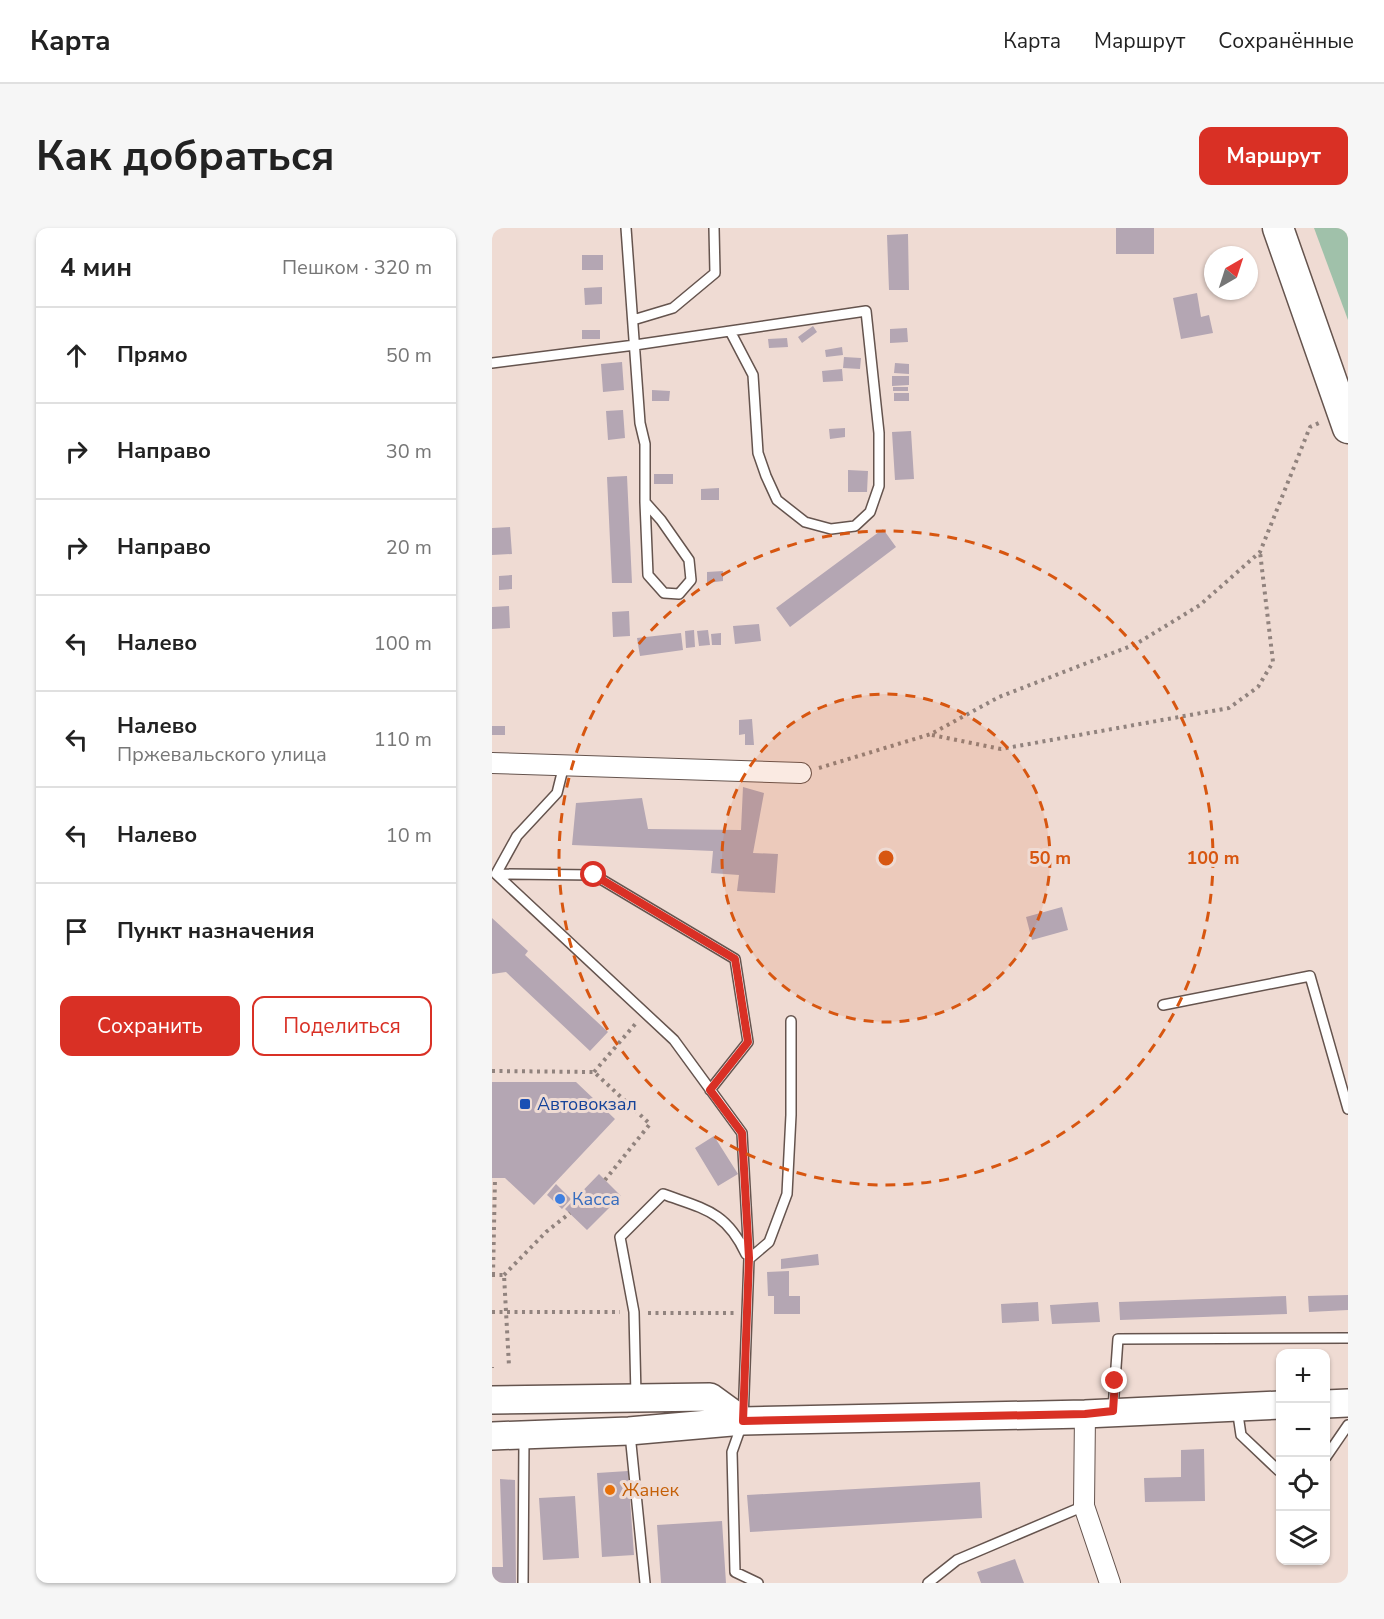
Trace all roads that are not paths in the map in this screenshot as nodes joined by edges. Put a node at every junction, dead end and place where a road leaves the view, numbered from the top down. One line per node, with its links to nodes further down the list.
1 (626, 228): 4 (lane)
2 (714, 228): 4 (lane)
3 (1278, 228): 8 (main road)
4 (633, 320): 6 (lane)
5 (730, 331): 5 (lane); 6 (lane)
6 (635, 345): 7 (lane); 9 (lane)
7 (492, 363)
8 (1345, 420)
9 (645, 502): 9 (lane)
10 (492, 763): 11 (street)
11 (564, 765): 12 (street); 13 (lane)
12 (801, 773)
13 (493, 875): 16 (lane); 16 (lane)
14 (1163, 1005): 17 (lane)
15 (791, 1021): 18 (lane)
16 (710, 1090): 18 (lane)
17 (1348, 1109)
18 (749, 1258): 20 (lane); 27 (lane)
19 (1348, 1338): 25 (lane)
20 (636, 1398): 21 (main road); 27 (main road)
21 (492, 1400)
22 (1276, 1405): 23 (main road)
23 (1237, 1406): 25 (main road); 32 (lane)
24 (1343, 1409): 31 (lane)
25 (1113, 1411): 26 (main road)
26 (1085, 1414): 27 (main road); 33 (street)
27 (743, 1421): 28 (main road); 36 (lane)
28 (629, 1431): 29 (main road); 35 (lane)
29 (524, 1436): 30 (main road); 34 (lane)
30 (492, 1437)
31 (1330, 1446)
32 (1276, 1468)
33 (1084, 1506): 37 (lane); 38 (street)
34 (523, 1583)
35 (645, 1583)
36 (758, 1583)
37 (928, 1583)
38 (1110, 1583)

